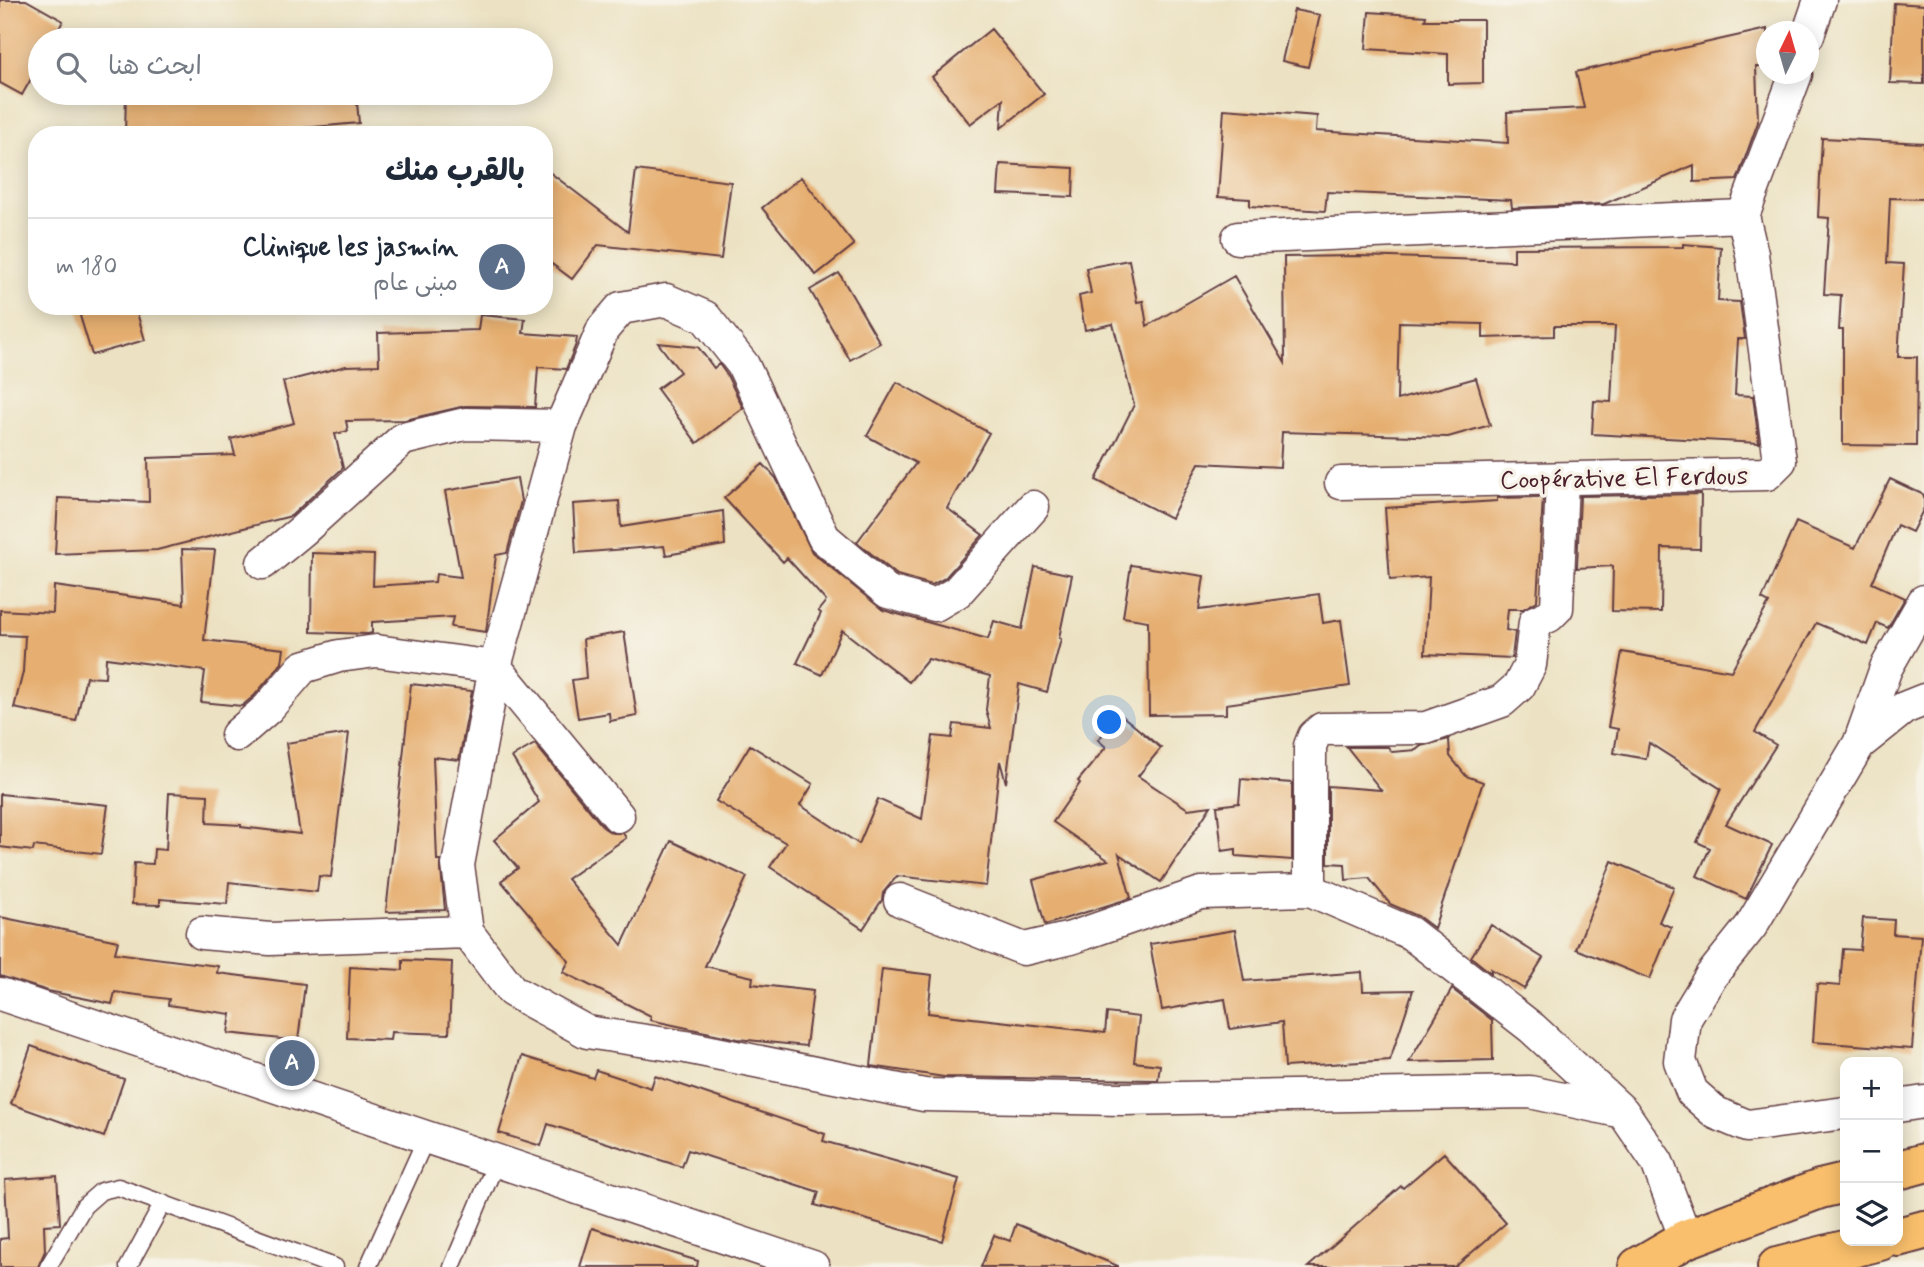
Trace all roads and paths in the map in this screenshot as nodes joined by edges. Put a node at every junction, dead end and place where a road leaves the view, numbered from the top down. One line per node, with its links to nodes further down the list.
1 (1820, 0): 2 (street)
2 (1813, 21)
3 (1793, 84): 4 (street)
4 (1743, 216): 5 (street); 7 (street, Coopérative El Ferdous)
5 (1238, 238)
6 (561, 426): 9 (street); 10 (street); 12 (street)
7 (1562, 479): 8 (street, Coopérative El Ferdous); 17 (street)
8 (1341, 483)
9 (1033, 507)
10 (263, 563)
11 (1924, 601): 15 (street)
12 (495, 667): 14 (street); 16 (street); 19 (street)
13 (1924, 700): 15 (street)
14 (237, 735)
15 (1859, 744): 25 (street)
16 (618, 816)
17 (1310, 890): 18 (street); 24 (street)
18 (900, 900)
19 (467, 932): 20 (street); 24 (street)
20 (202, 933)
21 (0, 994): 26 (street)
22 (1924, 1102): 23 (street)
23 (1903, 1104)
24 (1623, 1112): 34 (street)
25 (1840, 1114)
26 (426, 1136): 27 (street); 41 (lane)
27 (497, 1160): 36 (street); 42 (lane)
28 (1924, 1164): 29 (main road)
29 (1903, 1169)
30 (1840, 1184): 34 (main road)
31 (163, 1203): 38 (lane); 39 (lane); 40 (lane)
32 (1924, 1230): 33 (main road)
33 (1903, 1236)
34 (1686, 1239): 44 (main road)
35 (1861, 1246): 37 (main road)
36 (750, 1257): 43 (street)
37 (1794, 1264)
38 (48, 1267)
39 (128, 1267)
40 (335, 1267)
41 (368, 1267)
42 (452, 1267)
43 (813, 1267)
44 (1638, 1267)

